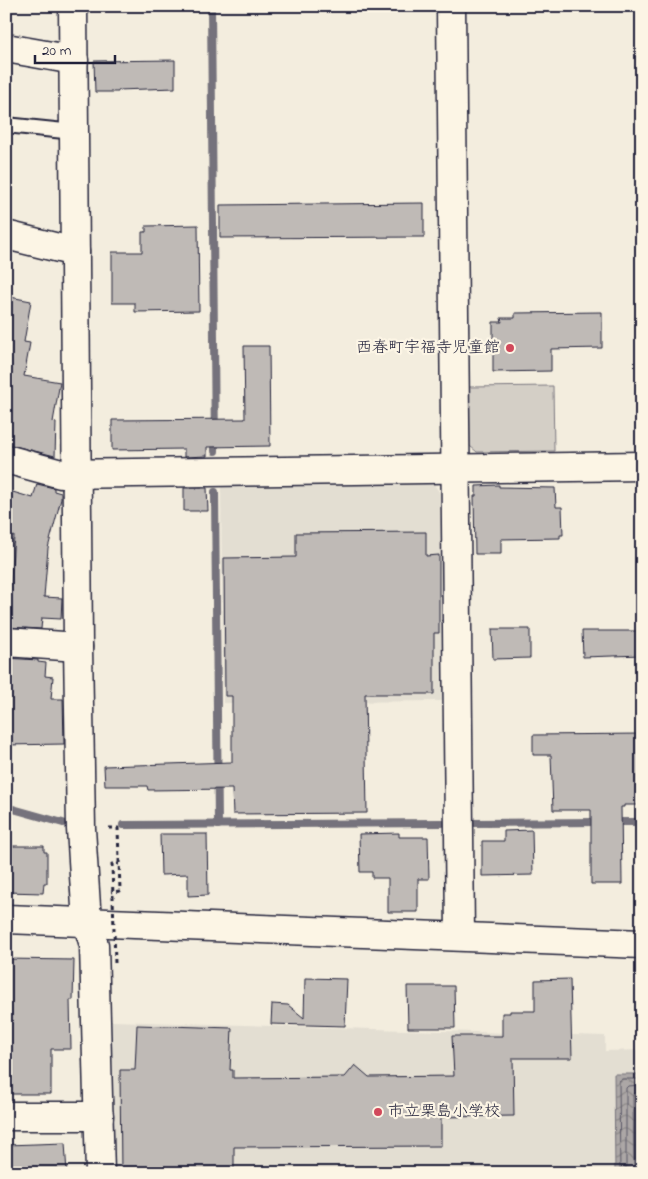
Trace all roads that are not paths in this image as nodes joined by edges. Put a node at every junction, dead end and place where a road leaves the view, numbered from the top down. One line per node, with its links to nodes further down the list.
1 (73, 6): 4 (street)
2 (451, 6): 11 (street)
3 (6, 48): 4 (street)
4 (74, 60): 6 (street)
5 (6, 125): 6 (lane)
6 (74, 132): 8 (street)
7 (6, 235): 8 (street)
8 (75, 252): 12 (street)
9 (6, 460): 12 (street)
10 (642, 466): 11 (street)
11 (455, 468): 12 (street); 17 (street)
12 (76, 473): 14 (street)
13 (6, 642): 14 (street)
14 (78, 647): 16 (street)
15 (6, 919): 16 (street)
16 (87, 922): 17 (street); 20 (street)
17 (460, 936): 18 (street)
18 (642, 944)
19 (6, 1116): 20 (street)
20 (98, 1116): 21 (street)
21 (100, 1173)

